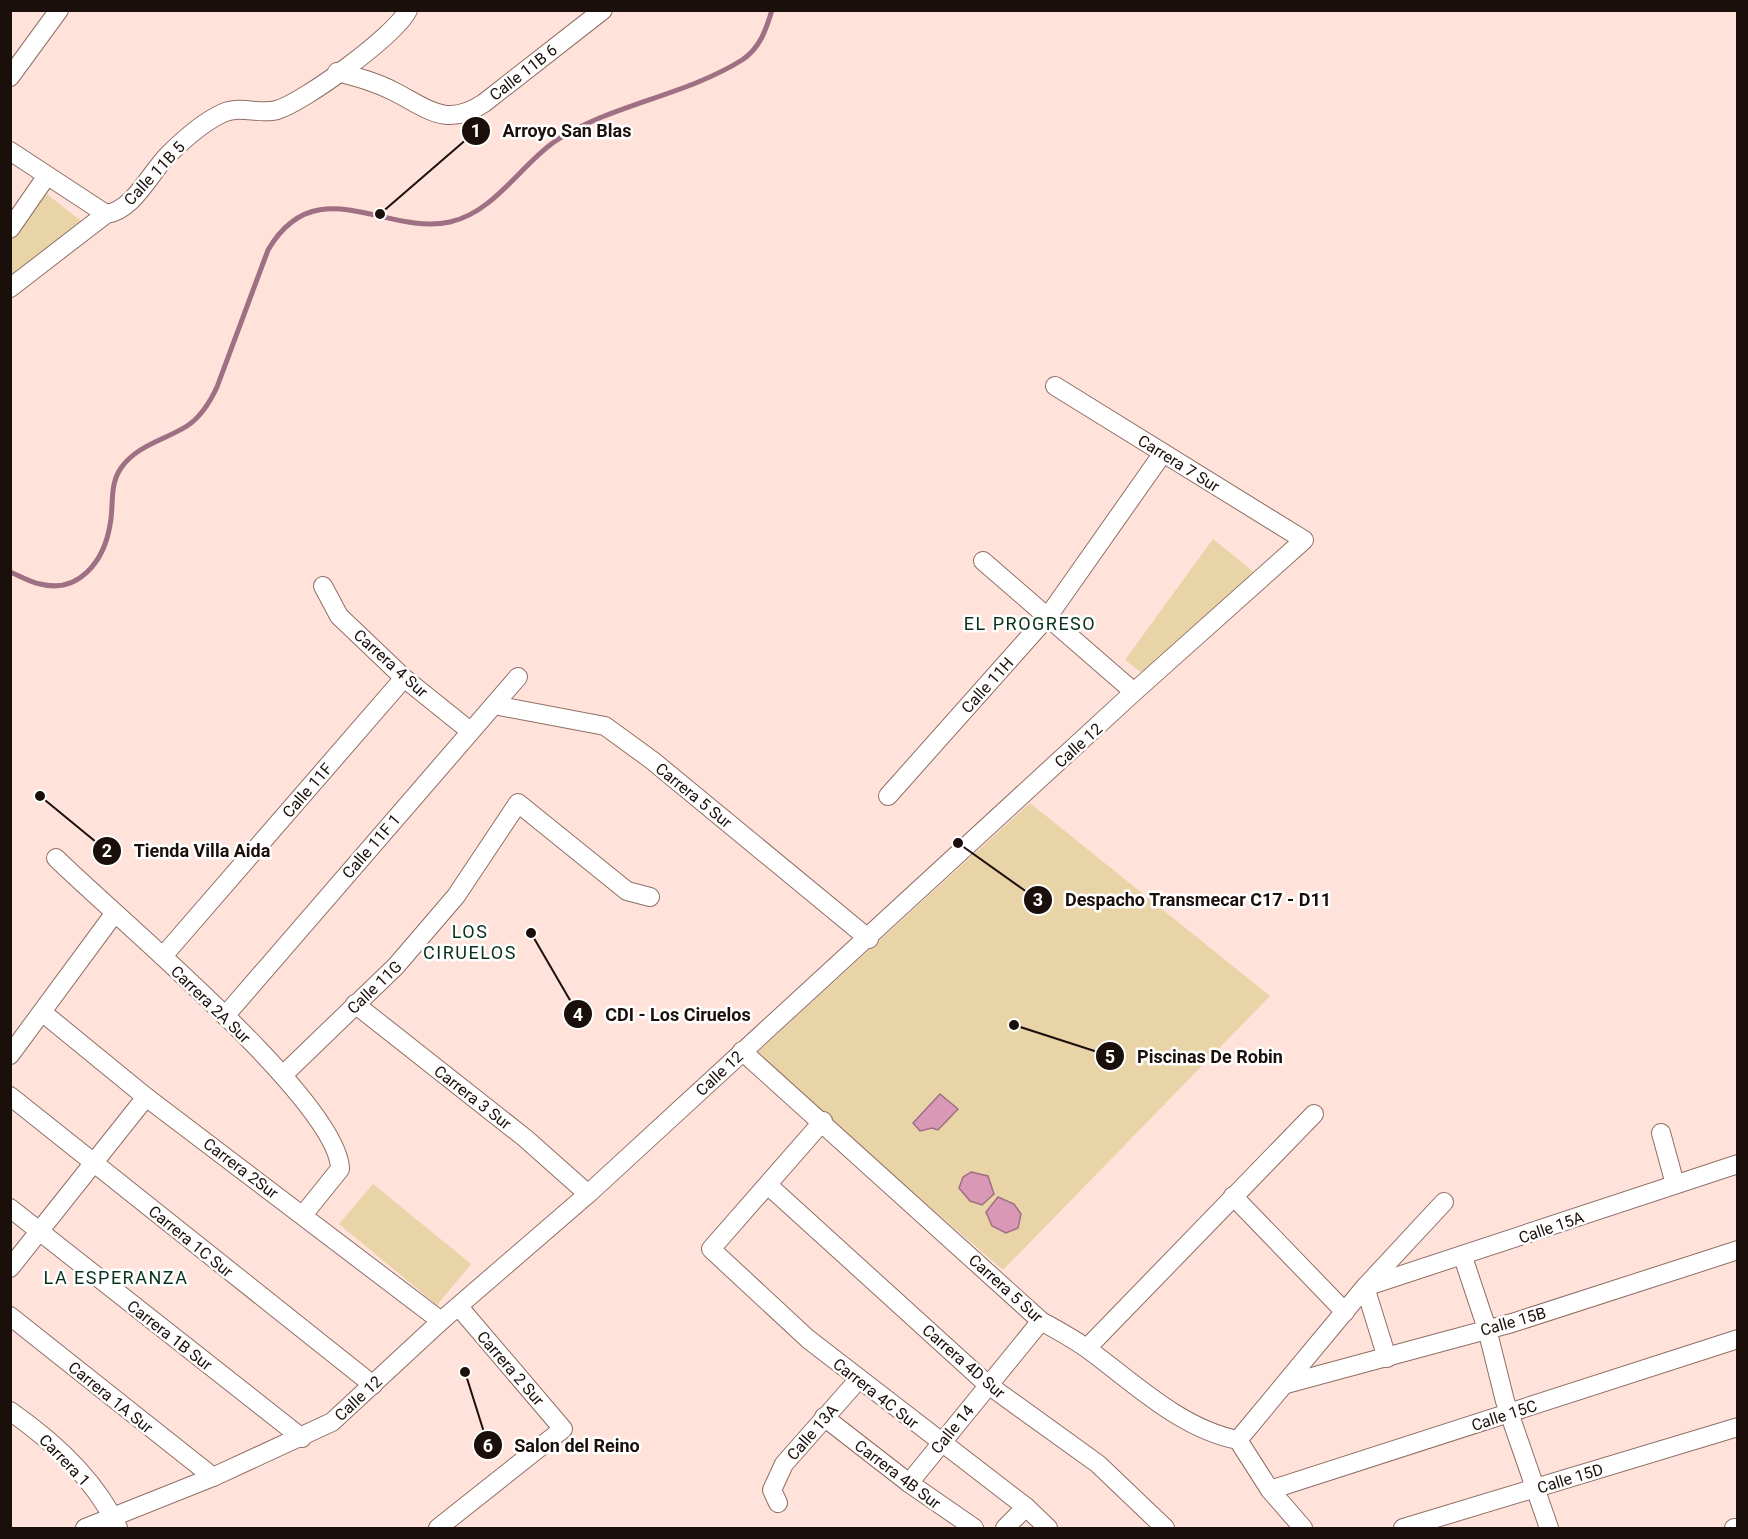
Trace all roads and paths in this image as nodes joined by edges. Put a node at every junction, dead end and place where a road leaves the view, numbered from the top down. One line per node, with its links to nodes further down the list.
1 (60, 10): 5 (street)
2 (408, 10): 4 (street, Calle 11B 5)
3 (603, 10): 4 (street, Calle 11B 6)
4 (337, 72): 8 (street, Calle 11B 5)
5 (10, 77)
6 (10, 151): 7 (street)
7 (46, 177): 8 (street); 9 (street)
8 (106, 214): 10 (street, Calle 11B 5)
9 (10, 229)
10 (10, 288)
11 (1055, 387): 12 (street, Carrera 7 Sur)
12 (1163, 453): 13 (street, Carrera 7 Sur); 16 (street, Calle 11H)
13 (1304, 540): 19 (street, Calle 12)
14 (983, 561): 16 (street)
15 (323, 586): 18 (street, Carrera 4 Sur)
16 (1049, 615): 19 (street); 22 (street, Calle 11H)
17 (518, 677): 20 (street, Calle 11F 1)
18 (404, 678): 21 (street, Carrera 4 Sur); 27 (street, Calle 11F)
19 (1134, 692): 26 (street, Calle 12)
20 (494, 705): 21 (street, Calle 11F 1); 26 (street, Carrera 5 Sur)
21 (470, 730): 30 (street, Calle 11F 1)
22 (888, 796)
23 (56, 858): 25 (street, Carrera 2A Sur)
24 (650, 897): 28 (street, Calle 11G)
25 (114, 914): 27 (street, Carrera 2A Sur); 29 (street)
26 (869, 939): 31 (street, Calle 12)
27 (163, 957): 30 (street, Carrera 2A Sur)
28 (355, 1004): 33 (street, Calle 11G); 43 (street, Carrera 3 Sur)
29 (42, 1012): 32 (street); 35 (street, Carrera 2Sur)
30 (225, 1016): 33 (street, Carrera 2A Sur)
31 (742, 1051): 37 (street, Carrera 5 Sur); 43 (street, Calle 12)
32 (10, 1055)
33 (283, 1075): 47 (street, Carrera 2A Sur)
34 (10, 1096): 39 (street, Carrera 1C Sur)
35 (146, 1097): 39 (street); 47 (street, Carrera 2Sur)
36 (1314, 1114): 44 (street)
37 (823, 1121): 42 (street); 56 (street, Carrera 5 Sur)
38 (1661, 1133): 41 (street)
39 (94, 1163): 48 (street); 63 (street, Carrera 1C Sur)
40 (1737, 1164): 41 (street, Calle 15A)
41 (1675, 1184): 50 (street, Calle 15A)
42 (769, 1186): 62 (street, Carrera 4C Sur); 64 (street, Carrera 4D Sur)
43 (588, 1194): 53 (street, Calle 12)
44 (1233, 1196): 54 (street); 60 (street)
45 (1444, 1202): 52 (street)
46 (10, 1208): 48 (street, Carrera 1B Sur)
47 (303, 1215): 57 (street, Carrera 2Sur)
48 (39, 1232): 51 (street); 70 (street, Carrera 1B Sur)
49 (1737, 1250): 58 (street, Calle 15B)
50 (1463, 1257): 52 (street, Calle 15A); 58 (street)
51 (10, 1268)
52 (1365, 1287): 54 (street); 61 (street)
53 (459, 1307): 57 (street, Calle 12); 81 (street, Carrera 2 Sur)
54 (1345, 1312): 65 (street)
55 (10, 1316): 73 (street, Carrera 1A Sur)
56 (1041, 1321): 60 (street, Carrera 5 Sur); 64 (street, Calle 14)
57 (441, 1322): 63 (street, Calle 12)
58 (1487, 1329): 61 (street, Calle 15B); 67 (street)
59 (1737, 1339): 67 (street, Calle 15C)
60 (1087, 1348): 71 (street, Carrera 5 Sur)
61 (1387, 1358): 65 (street, Calle 15B)
62 (860, 1379): 68 (street, Calle 13A); 72 (street, Carrera 4C Sur)
63 (373, 1384): 70 (street, Calle 12)
64 (987, 1384): 72 (street, Calle 14); 85 (street, Carrera 4D Sur)
65 (1286, 1384): 71 (street)
66 (10, 1411): 79 (street, Carrera 1)
67 (1509, 1413): 75 (street); 76 (street, Calle 15C)
68 (824, 1417): 74 (street, Carrera 4B Sur); 77 (street, Calle 13A)
69 (1737, 1427): 75 (street, Calle 15D)
70 (302, 1438): 73 (street, Calle 12)
71 (1238, 1440): 76 (street)
72 (941, 1443): 74 (street, Calle 14); 78 (street, Carrera 4C Sur)
73 (213, 1476): 79 (street, Calle 12)
74 (909, 1483): 82 (street, Carrera 4B Sur)
75 (1537, 1488): 87 (street, Calle 15D); 88 (street)
76 (1270, 1490): 86 (street)
77 (775, 1496)
78 (1026, 1507): 83 (street); 84 (street, Carrera 4C Sur)
79 (115, 1522): 80 (street, Calle 12)
80 (85, 1528)
81 (438, 1528)
82 (974, 1528)
83 (1005, 1528)
84 (1048, 1528)
85 (1166, 1528)
86 (1303, 1528)
87 (1403, 1528)
88 (1549, 1528)

